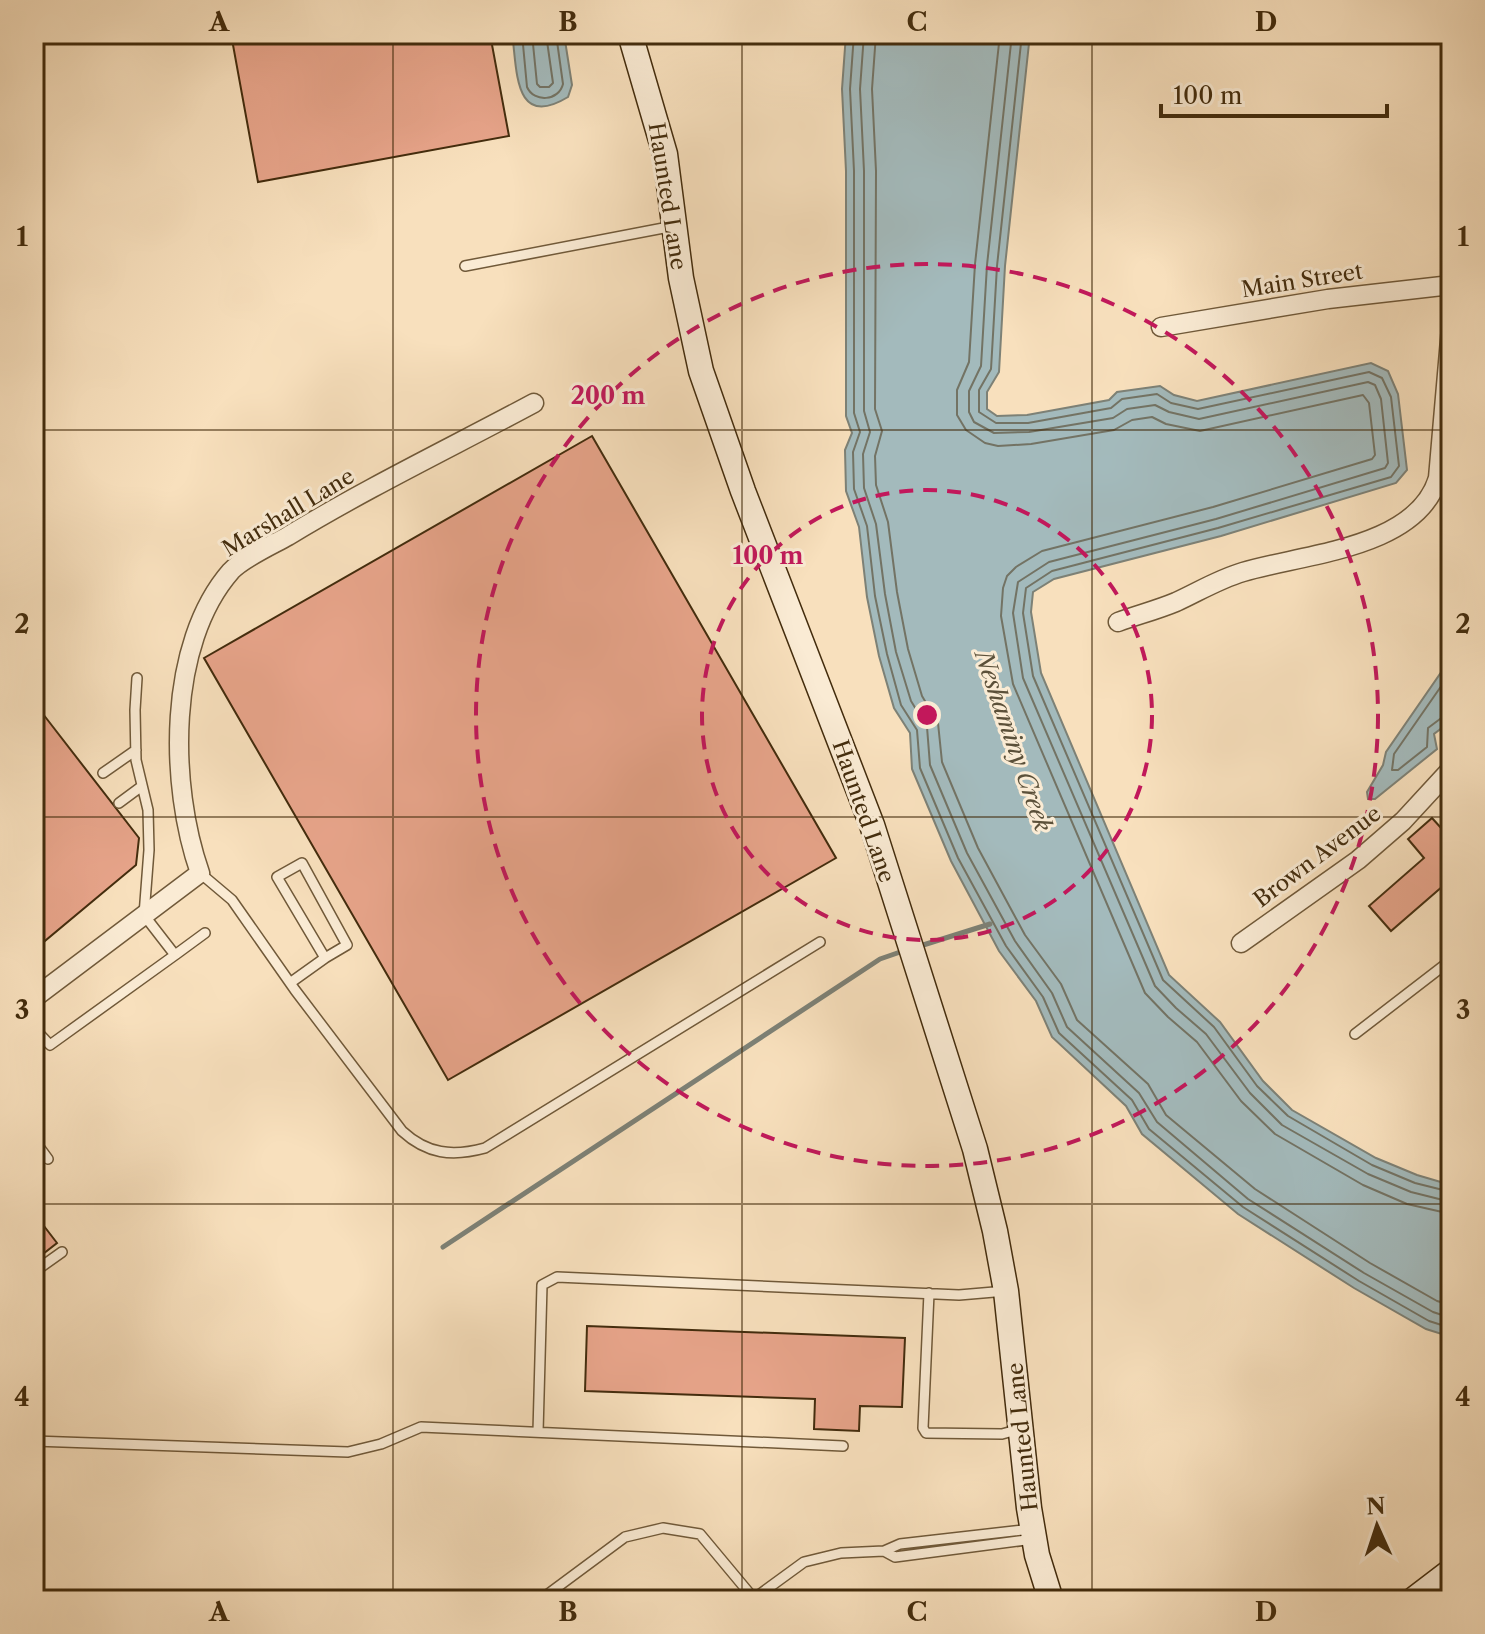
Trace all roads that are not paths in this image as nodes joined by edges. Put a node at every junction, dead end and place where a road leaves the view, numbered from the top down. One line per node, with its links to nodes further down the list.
1 (630, 34): 2 (street, Haunted Lane)
2 (675, 226): 3 (lane); 31 (street, Haunted Lane)
3 (465, 266)
4 (1451, 285): 5 (street, Main Street)
5 (1161, 327)
6 (1451, 328): 8 (street)
7 (534, 403): 15 (street, Marshall Lane)
8 (1118, 622)
9 (137, 678): 10 (lane)
10 (136, 750): 12 (lane); 13 (lane)
11 (1451, 769): 19 (street, Brown Avenue)
12 (103, 773)
13 (142, 786): 14 (lane); 16 (lane)
14 (119, 803)
15 (200, 873): 16 (street); 23 (lane)
16 (144, 915): 20 (lane); 24 (street)
17 (205, 933): 20 (lane)
18 (820, 942): 23 (lane)
19 (1241, 943)
20 (175, 955): 25 (lane)
21 (325, 958): 21 (lane); 23 (lane)
22 (1451, 960): 26 (lane)
23 (290, 983)
24 (34, 998)
25 (34, 1028)
26 (1355, 1034)
27 (34, 1140): 28 (lane)
28 (48, 1159)
29 (62, 1252): 30 (lane)
30 (34, 1272)
31 (1006, 1291): 32 (lane); 33 (street, Haunted Lane)
32 (929, 1293): 33 (lane); 34 (lane)
33 (1020, 1429): 37 (street, Haunted Lane)
34 (538, 1432): 35 (lane); 36 (lane)
35 (34, 1441)
36 (843, 1446)
37 (1033, 1534): 40 (lane); 41 (street, Haunted Lane)
38 (1451, 1571): 42 (street)
39 (540, 1600): 40 (lane)
40 (754, 1600)
41 (1051, 1600)
42 (1413, 1600)

